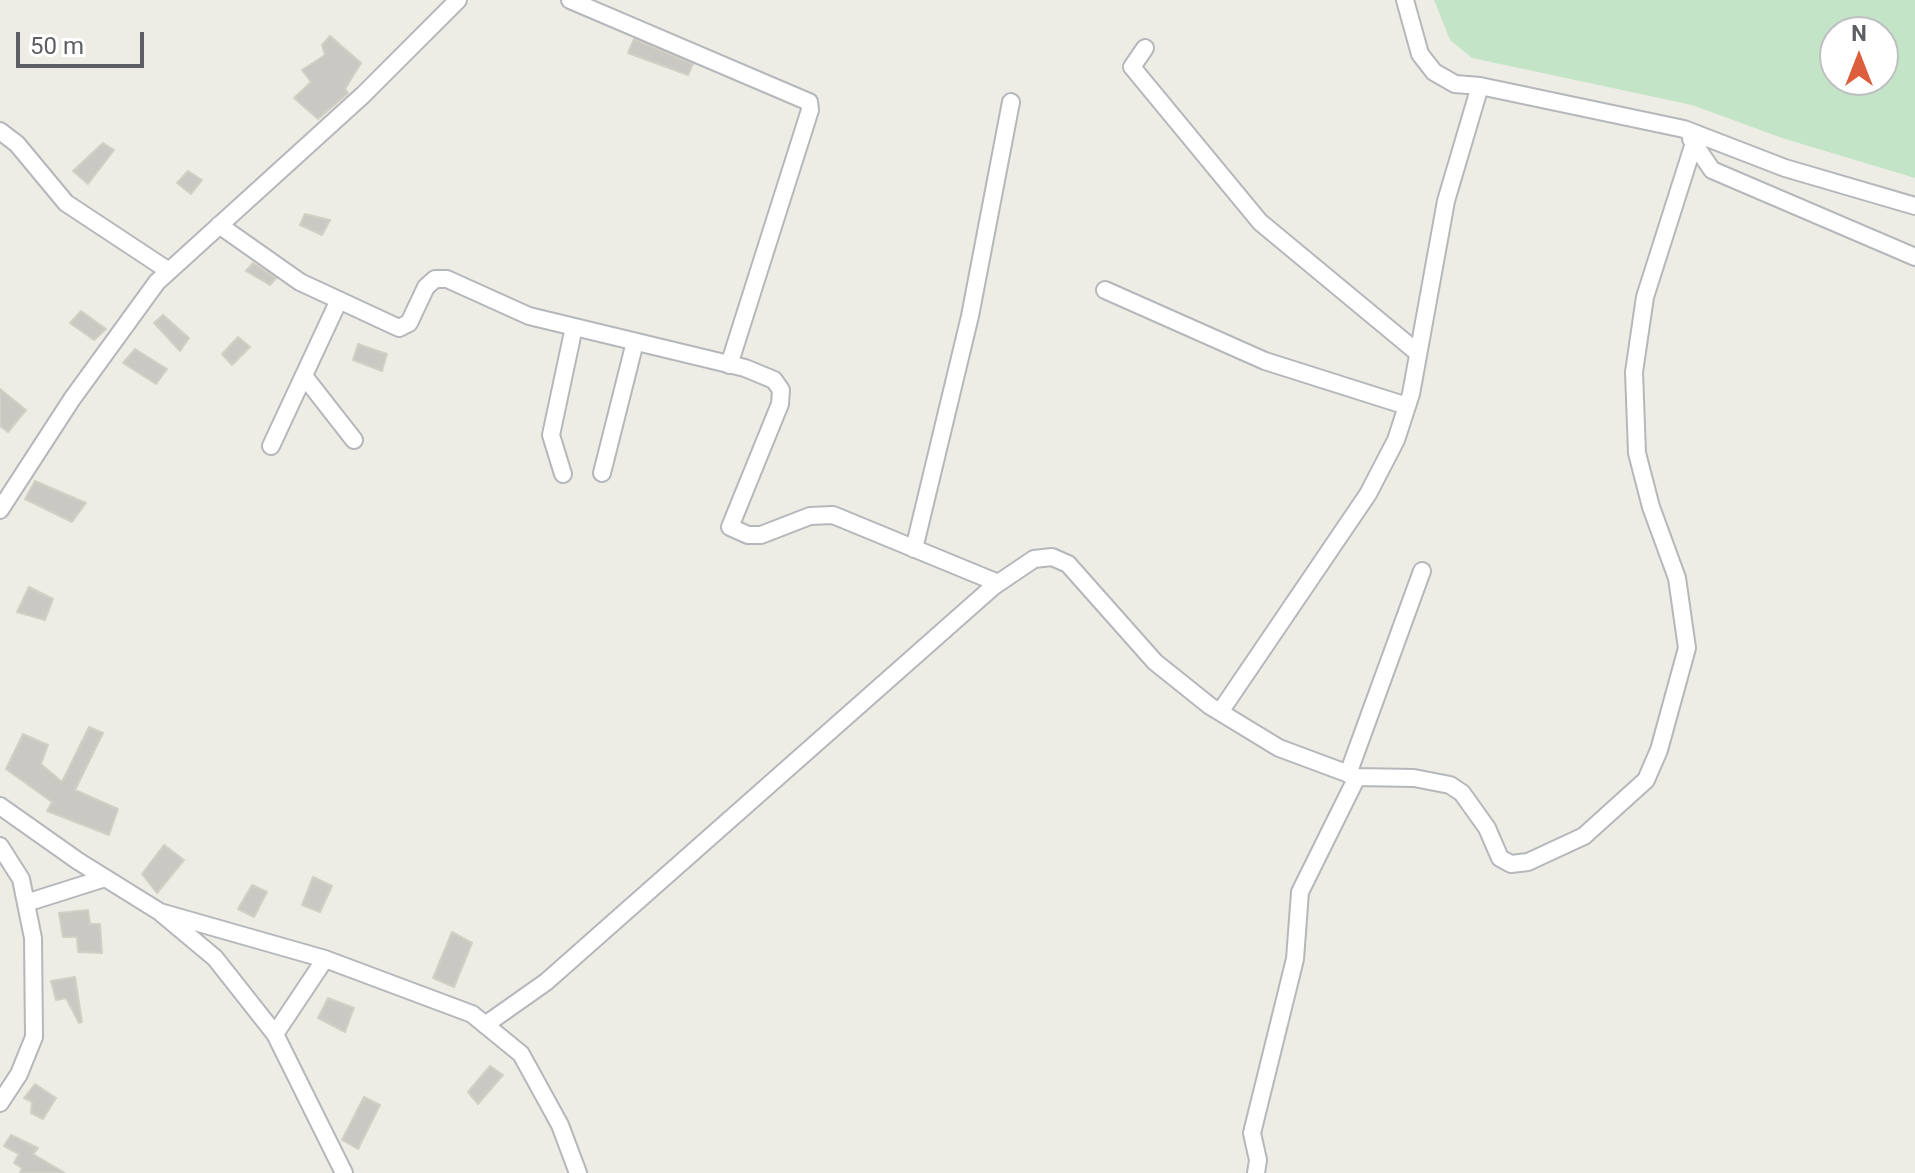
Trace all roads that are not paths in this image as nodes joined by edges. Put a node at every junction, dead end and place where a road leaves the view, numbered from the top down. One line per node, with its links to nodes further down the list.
1 (458, 0): 10 (street)
2 (570, 0): 18 (street)
3 (1405, 0): 5 (street)
4 (1145, 48): 17 (street)
5 (1480, 86): 8 (street); 17 (street)
6 (1011, 102): 26 (street)
7 (0, 131): 12 (street)
8 (1689, 136): 9 (street); 11 (street); 30 (street)
9 (1915, 206)
10 (219, 225): 12 (street); 14 (street)
11 (1915, 257)
12 (169, 271): 25 (street)
13 (1105, 290): 20 (street)
14 (339, 300): 15 (street); 19 (street)
15 (574, 327): 16 (street); 24 (street)
16 (635, 342): 18 (street); 23 (street)
17 (1418, 353): 20 (street)
18 (729, 365): 26 (street)
19 (304, 376): 21 (street); 22 (street)
20 (1407, 406): 29 (street)
21 (354, 440)
22 (271, 446)
23 (602, 473)
24 (563, 474)
25 (0, 510)
26 (914, 549): 28 (street)
27 (1422, 571): 30 (street)
28 (998, 583): 29 (street); 37 (street)
29 (1220, 712): 30 (street)
30 (1353, 776): 42 (street)
31 (0, 806): 33 (street)
32 (0, 846): 34 (street)
33 (105, 878): 34 (street); 35 (street)
34 (26, 903): 39 (street)
35 (160, 912): 36 (street); 38 (street)
36 (325, 959): 37 (street); 38 (street)
37 (485, 1025): 41 (street)
38 (275, 1034): 40 (street)
39 (0, 1103)
40 (344, 1173)
41 (578, 1173)
42 (1256, 1173)

